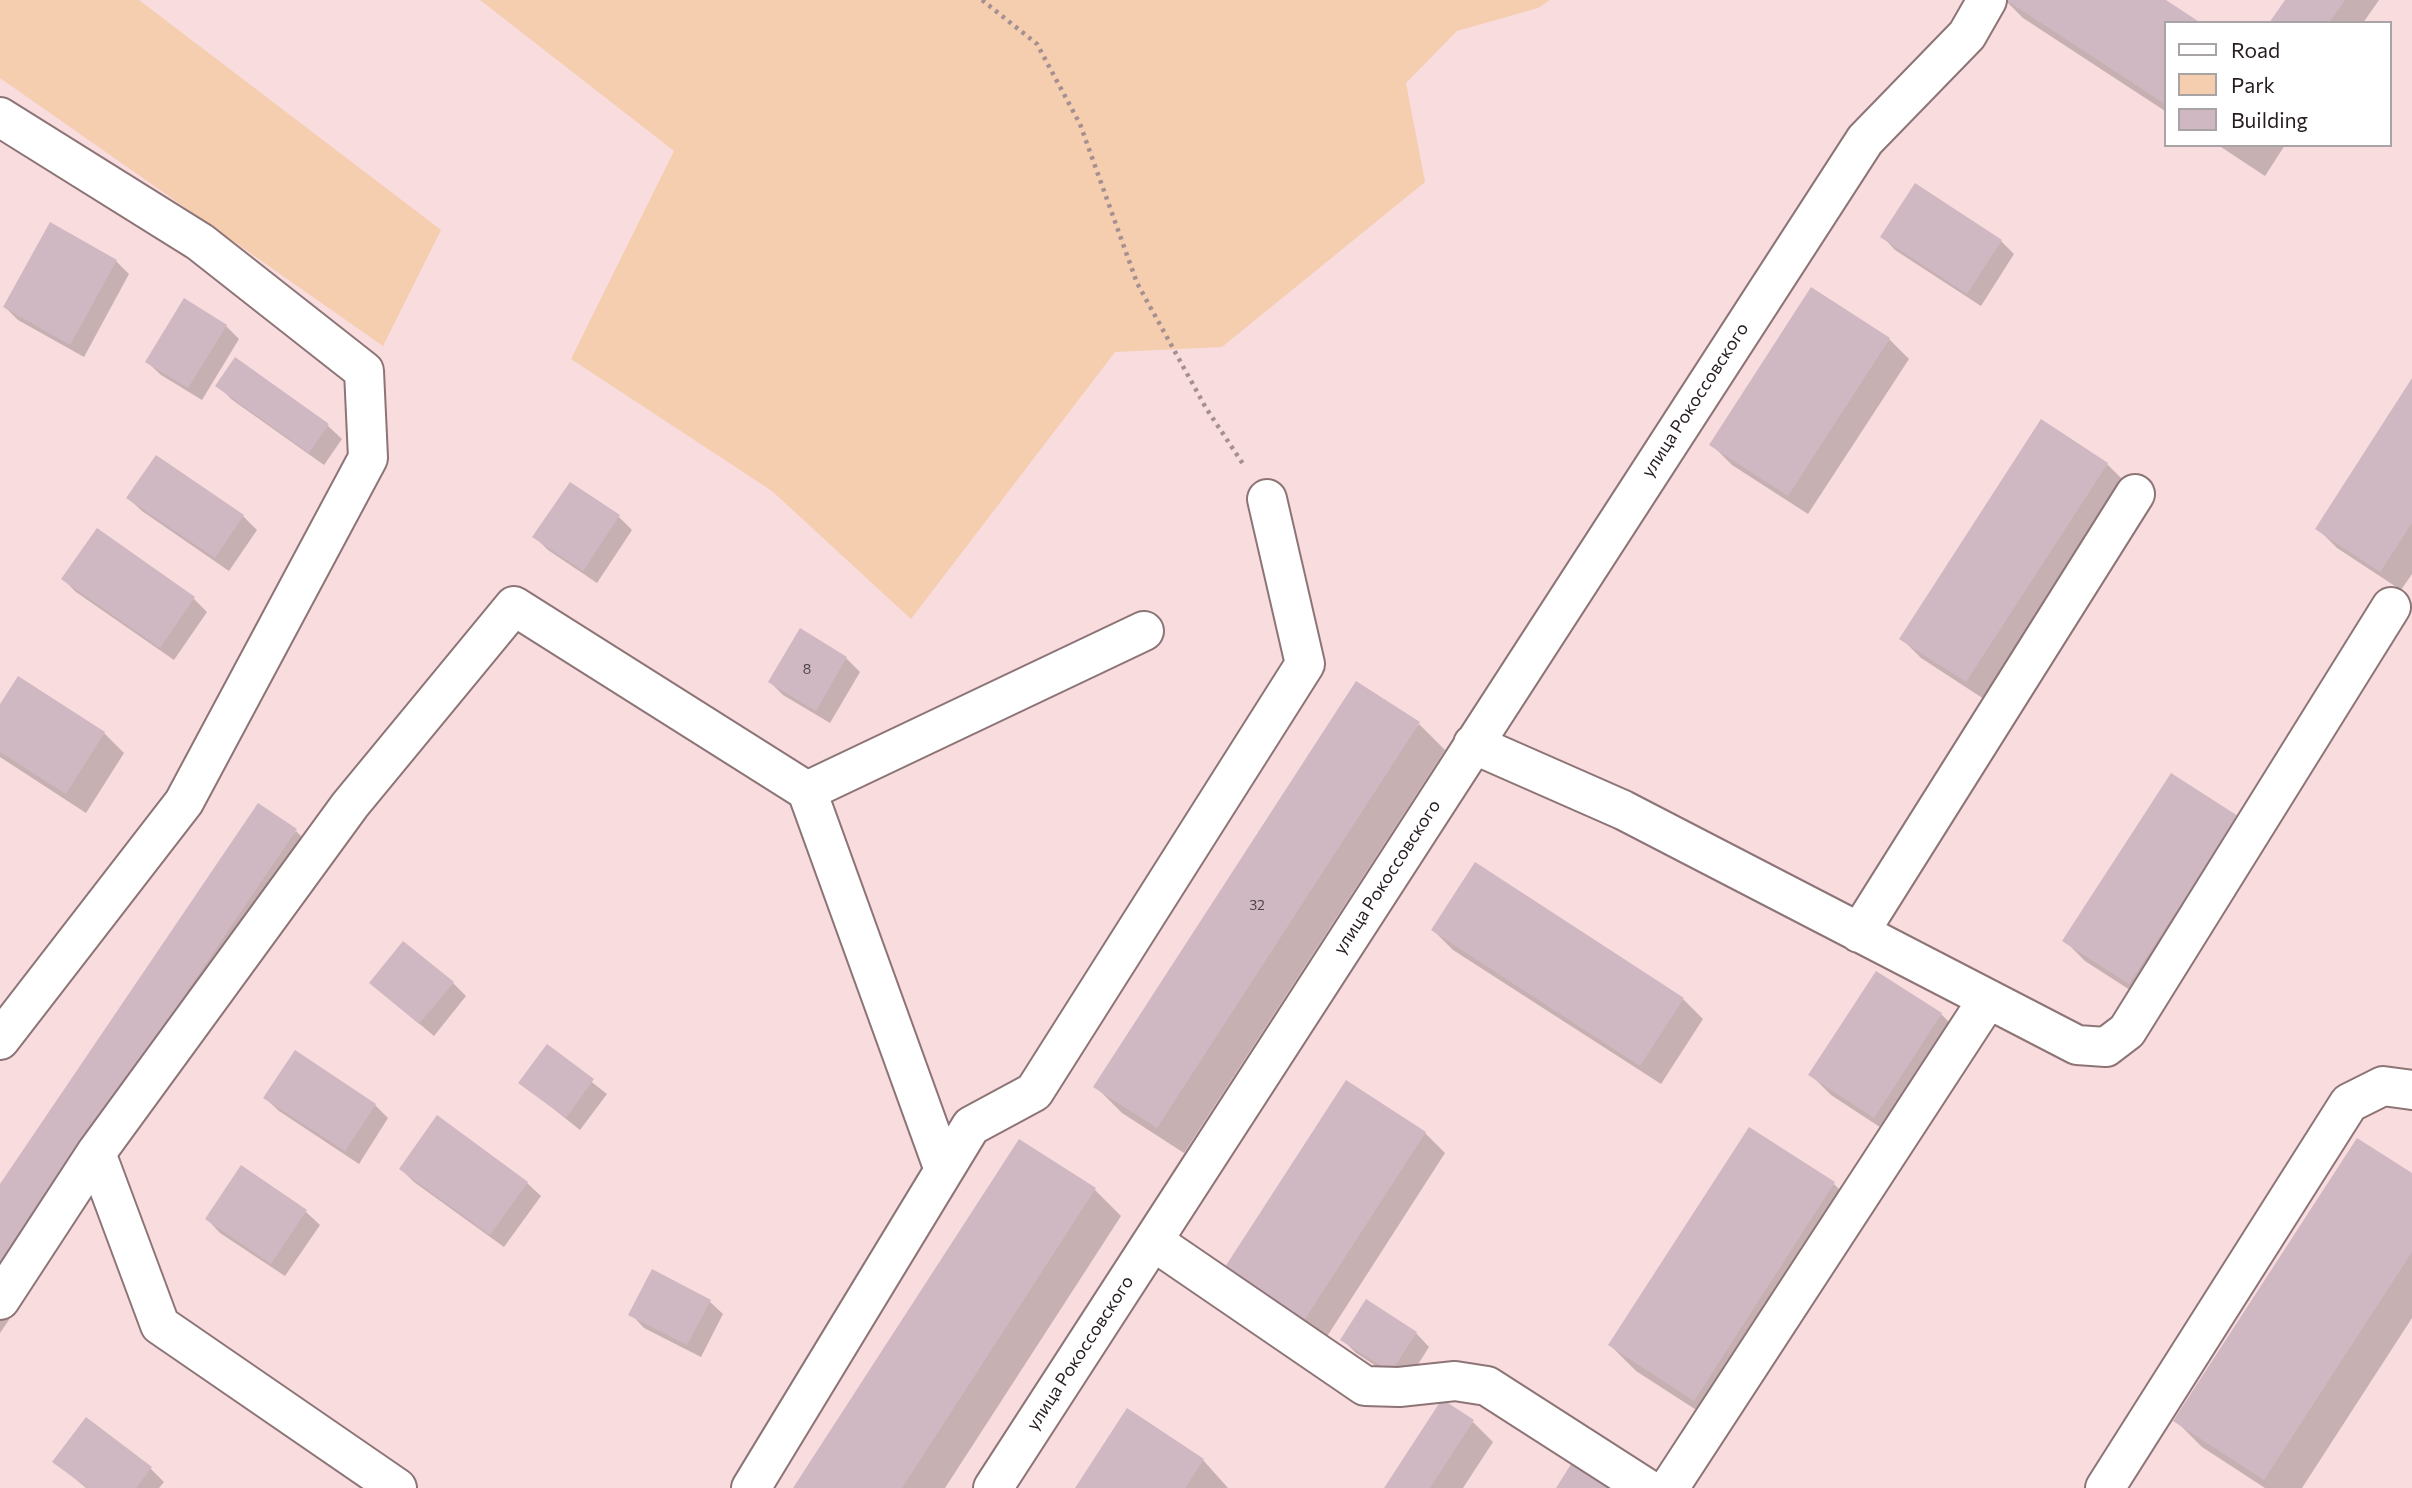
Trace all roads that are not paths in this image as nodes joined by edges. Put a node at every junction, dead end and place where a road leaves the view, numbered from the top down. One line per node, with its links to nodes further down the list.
1 (1987, 0): 7 (street, улица Рокоссовского)
2 (0, 117): 11 (street)
3 (2135, 494): 9 (street)
4 (1267, 499): 14 (street)
5 (2391, 607): 10 (street)
6 (1144, 631): 8 (street)
7 (1473, 744): 9 (street); 15 (street, улица Рокоссовского)
8 (807, 791): 13 (street); 14 (street)
9 (1859, 933): 10 (street)
10 (1988, 999): 21 (street)
11 (0, 1040)
12 (2412, 1090): 22 (street)
13 (96, 1153): 16 (street); 17 (street)
14 (944, 1170): 18 (street)
15 (1153, 1241): 19 (street, улица Рокоссовского); 20 (street)
16 (0, 1300)
17 (397, 1488)
18 (751, 1488)
19 (993, 1488)
20 (1646, 1488)
21 (1669, 1488)
22 (2105, 1488)

